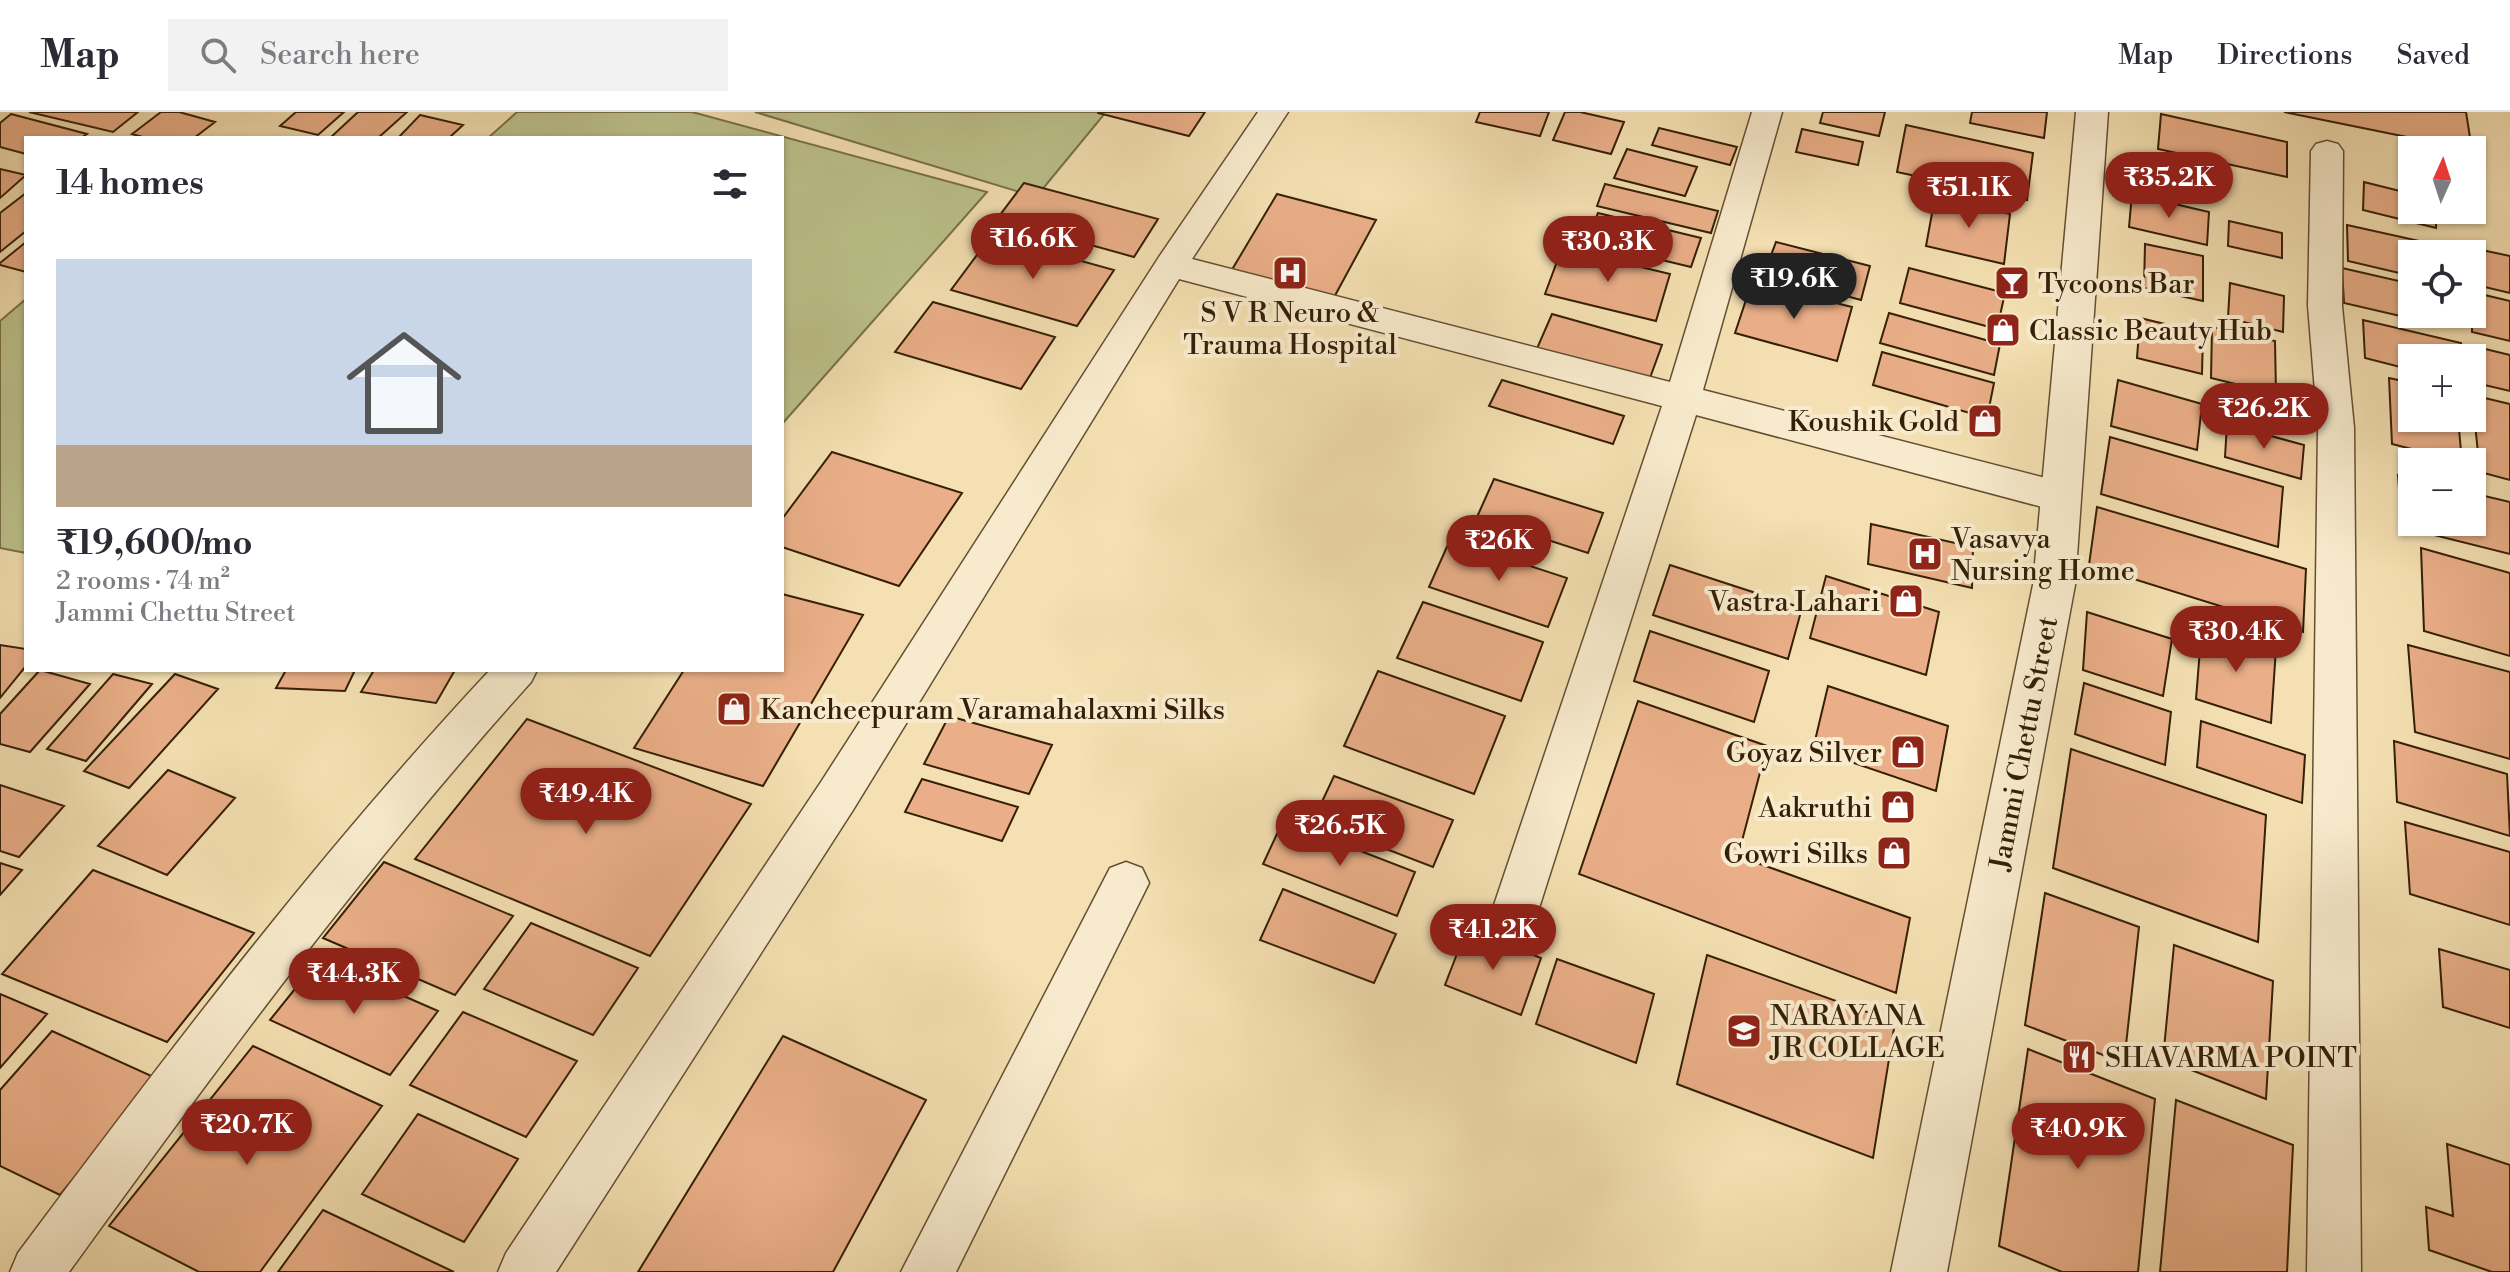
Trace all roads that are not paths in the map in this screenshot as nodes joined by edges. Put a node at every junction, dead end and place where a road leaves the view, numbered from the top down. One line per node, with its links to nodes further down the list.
1 (1273, 112): 5 (street)
2 (1767, 112): 6 (street)
3 (2092, 112): 7 (street, Jammi Chettu Street)
4 (2327, 151): 15 (street)
5 (1171, 265): 6 (street); 12 (street)
6 (1683, 398): 7 (street); 10 (street)
7 (2061, 497): 14 (street, Jammi Chettu Street)
8 (514, 672): 11 (street)
9 (1126, 883): 13 (street)
10 (1517, 905)
11 (37, 1272)
12 (525, 1272)
13 (928, 1272)
14 (1919, 1272)
15 (2334, 1272)

